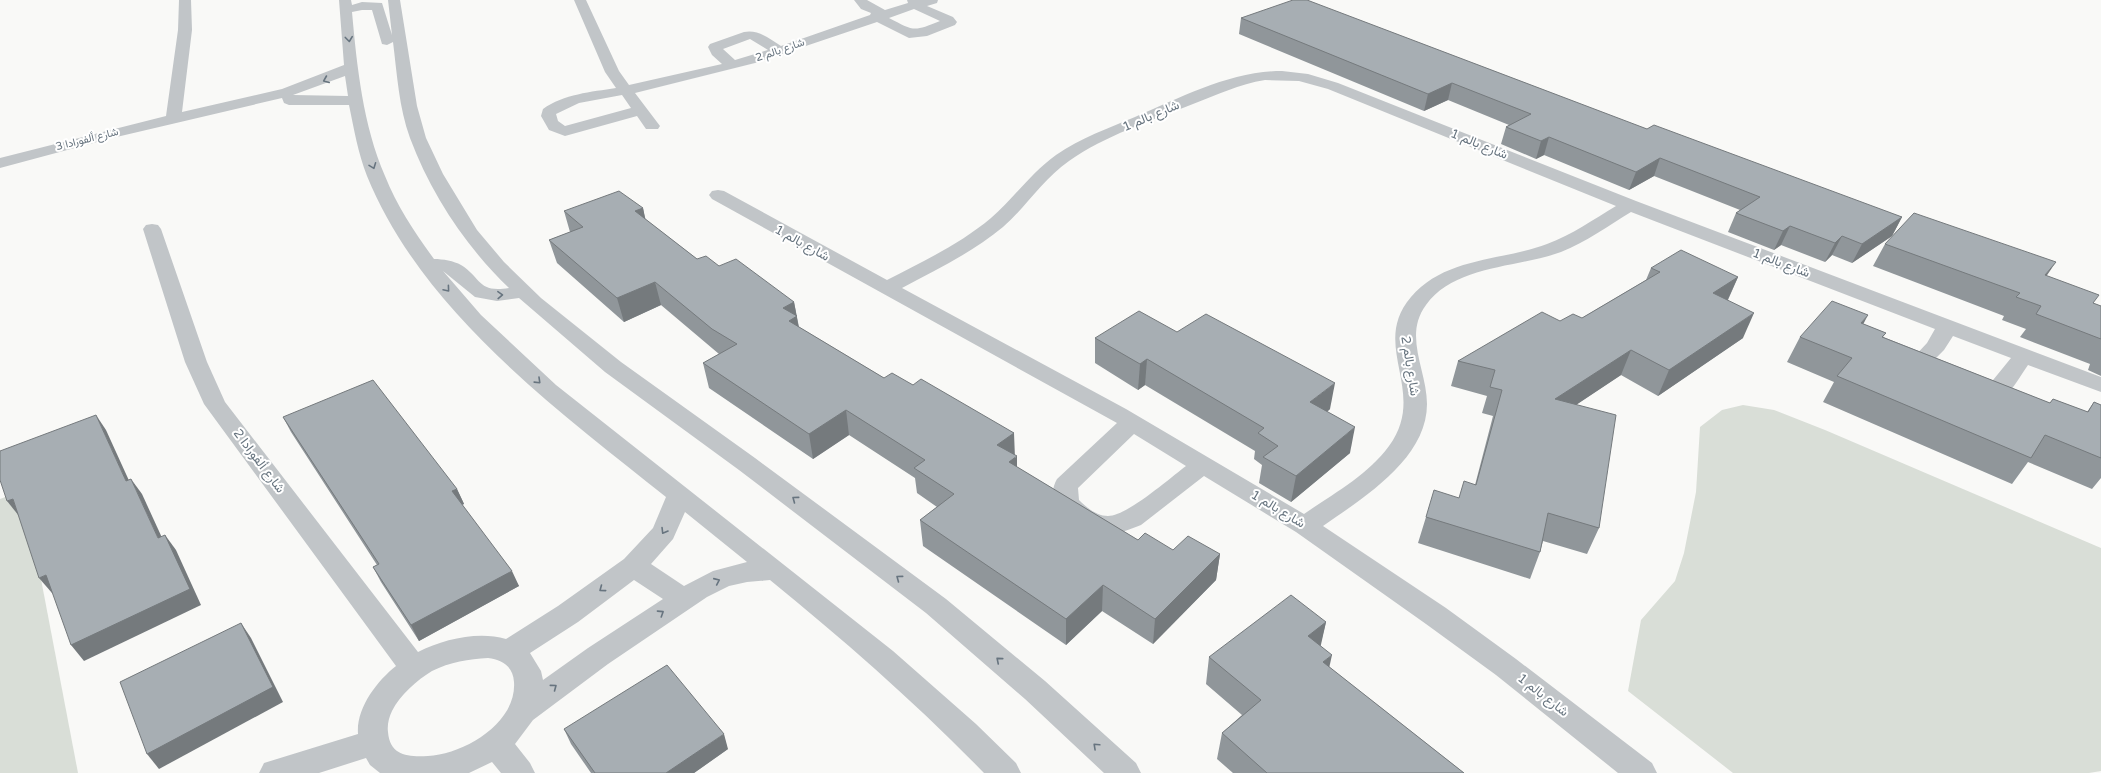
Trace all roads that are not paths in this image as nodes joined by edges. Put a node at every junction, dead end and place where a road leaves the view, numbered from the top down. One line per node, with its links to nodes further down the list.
1 (185, 0): 17 (street)
2 (394, 0): 12 (street)
3 (580, 0): 13 (street)
4 (860, 0): 8 (street)
5 (932, 0): 6 (street, شارع بالم 2)
6 (914, 2): 8 (street, شارع بالم 2); 8 (street)
7 (346, 5): 11 (street, one-way to 11); 12 (street)
8 (880, 15): 9 (street, شارع بالم 2)
9 (779, 52): 10 (street, شارع بالم 2); 10 (street)
10 (732, 65): 13 (street, شارع بالم 2)
11 (352, 67): 14 (street, شارع ألفورادا 3, one-way to 14); 15 (street)
12 (404, 76): 25 (street)
13 (625, 91): 16 (street); 16 (street, شارع بالم 2)
14 (298, 95): 15 (street, شارع ألفورادا 3); 17 (street, شارع ألفورادا 3)
15 (356, 101): 23 (street, one-way to 23)
16 (640, 110): 18 (street)
17 (174, 118): 19 (street, شارع ألفورادا 3)
18 (652, 126)
19 (0, 163)
20 (718, 195): 24 (street, شارع بالم 1)
21 (1630, 205): 24 (street, شارع بالم 1); 26 (street, شارع بالم 1); 32 (street, شارع بالم 2)
22 (152, 229): 37 (street, شارع ألفورادا 2)
23 (429, 266): 25 (street, one-way to 25); 31 (street, one-way to 31)
24 (887, 288): 29 (street, شارع بالم 1)
25 (523, 291): 44 (street, one-way to 25)
26 (1949, 328): 27 (street, شارع بالم 1); 27 (street)
27 (2024, 356): 28 (street, شارع بالم 1)
28 (2101, 385)
29 (1131, 423): 30 (street, شارع بالم 1); 30 (street)
30 (1203, 465): 32 (street, شارع بالم 1)
31 (679, 496): 33 (street, one-way to 33); 34 (street)
32 (1305, 526): 45 (street, شارع بالم 1)
33 (633, 566): 35 (street); 36 (street, one-way to 36)
34 (773, 570): 35 (street, one-way to 34); 43 (street)
35 (683, 599): 38 (street, one-way to 35)
36 (509, 652): 37 (street); 38 (street)
37 (414, 668): 39 (street)
38 (523, 710): 40 (street)
39 (373, 743): 40 (street); 41 (street)
40 (496, 743): 42 (street)
41 (275, 773)
42 (519, 773)
43 (1005, 773)
44 (1125, 773)
45 (1640, 773)

